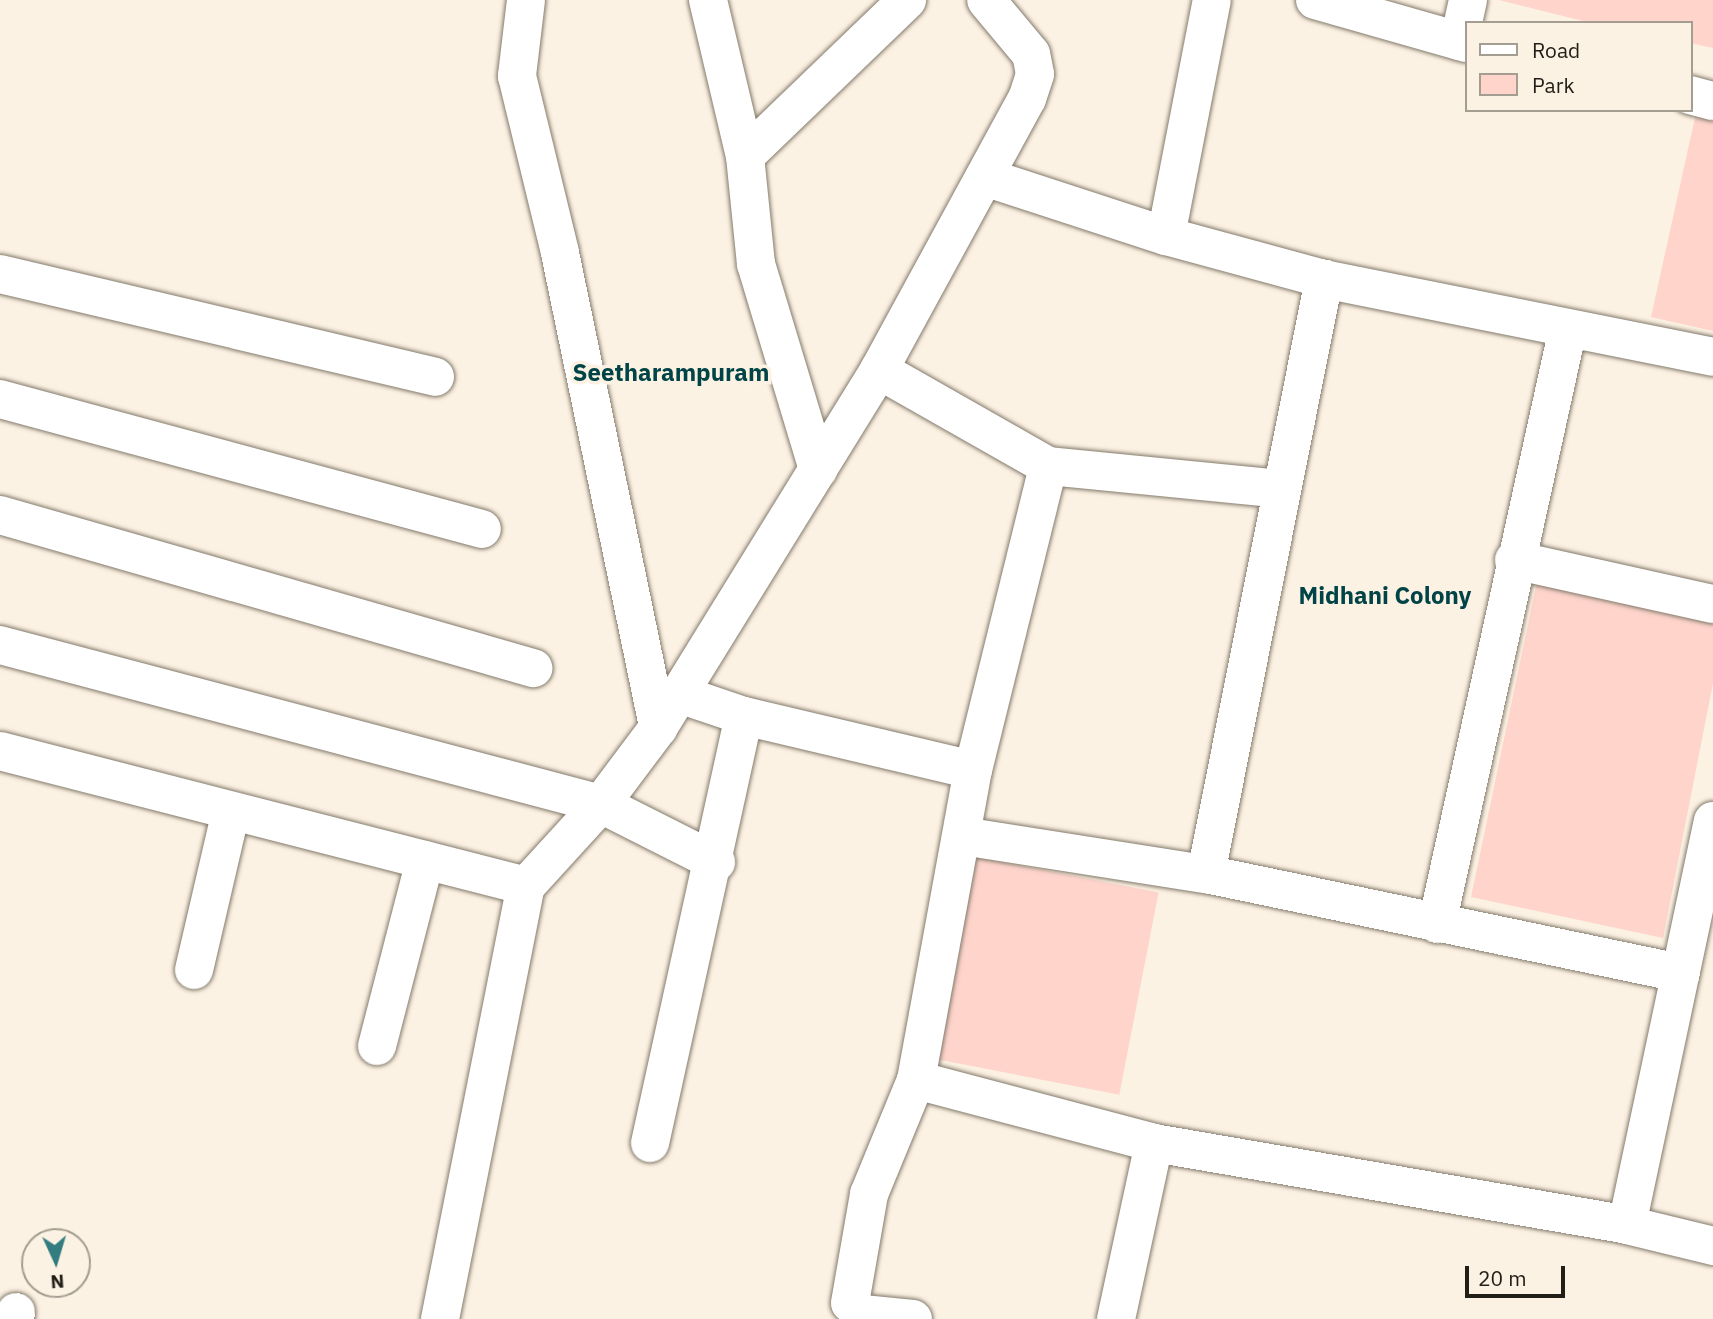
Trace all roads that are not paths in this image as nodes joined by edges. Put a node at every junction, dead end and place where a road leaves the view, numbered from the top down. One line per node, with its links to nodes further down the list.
1 (526, 0): 33 (street)
2 (708, 0): 12 (street)
3 (907, 0): 12 (street)
4 (986, 0): 13 (street)
5 (1212, 0): 14 (street)
6 (1315, 0): 9 (street)
7 (1468, 0): 8 (street)
8 (1466, 21)
9 (1463, 42)
10 (1692, 96): 11 (street)
11 (1713, 101)
12 (745, 156): 23 (street)
13 (985, 177): 14 (street); 19 (street)
14 (1166, 236): 16 (street)
15 (0, 274): 20 (street)
16 (1324, 279): 17 (street); 24 (street)
17 (1568, 328): 18 (street); 27 (street)
18 (1713, 357)
19 (879, 370): 22 (street); 23 (street)
20 (435, 377)
21 (0, 399): 26 (street)
22 (1048, 466): 24 (street); 35 (street)
23 (818, 470): 31 (street)
24 (1282, 489): 42 (street)
25 (0, 515): 30 (street)
26 (482, 529)
27 (1514, 560): 28 (street); 44 (street)
28 (1713, 604)
29 (0, 645): 36 (street)
30 (533, 668)
31 (679, 694): 32 (street); 33 (street)
32 (744, 716): 35 (street); 41 (street)
33 (658, 728): 36 (street)
34 (0, 751): 37 (street)
35 (973, 770): 39 (street)
36 (601, 804): 41 (street); 43 (street)
37 (232, 811): 40 (street); 45 (street)
38 (1713, 821): 46 (street)
39 (962, 836): 42 (street); 48 (street)
40 (425, 860): 43 (street); 47 (street)
41 (716, 862): 49 (street)
42 (1206, 874): 44 (street)
43 (526, 886): 54 (street)
44 (1437, 924): 46 (street)
45 (194, 970)
46 (1681, 973): 51 (street)
47 (377, 1046)
48 (916, 1080): 50 (street); 53 (street)
49 (650, 1143)
50 (1154, 1143): 51 (street); 56 (street)
51 (1627, 1225): 52 (street)
52 (1713, 1246)
53 (849, 1311): 55 (street)
54 (440, 1319)
55 (913, 1319)
56 (1116, 1319)

